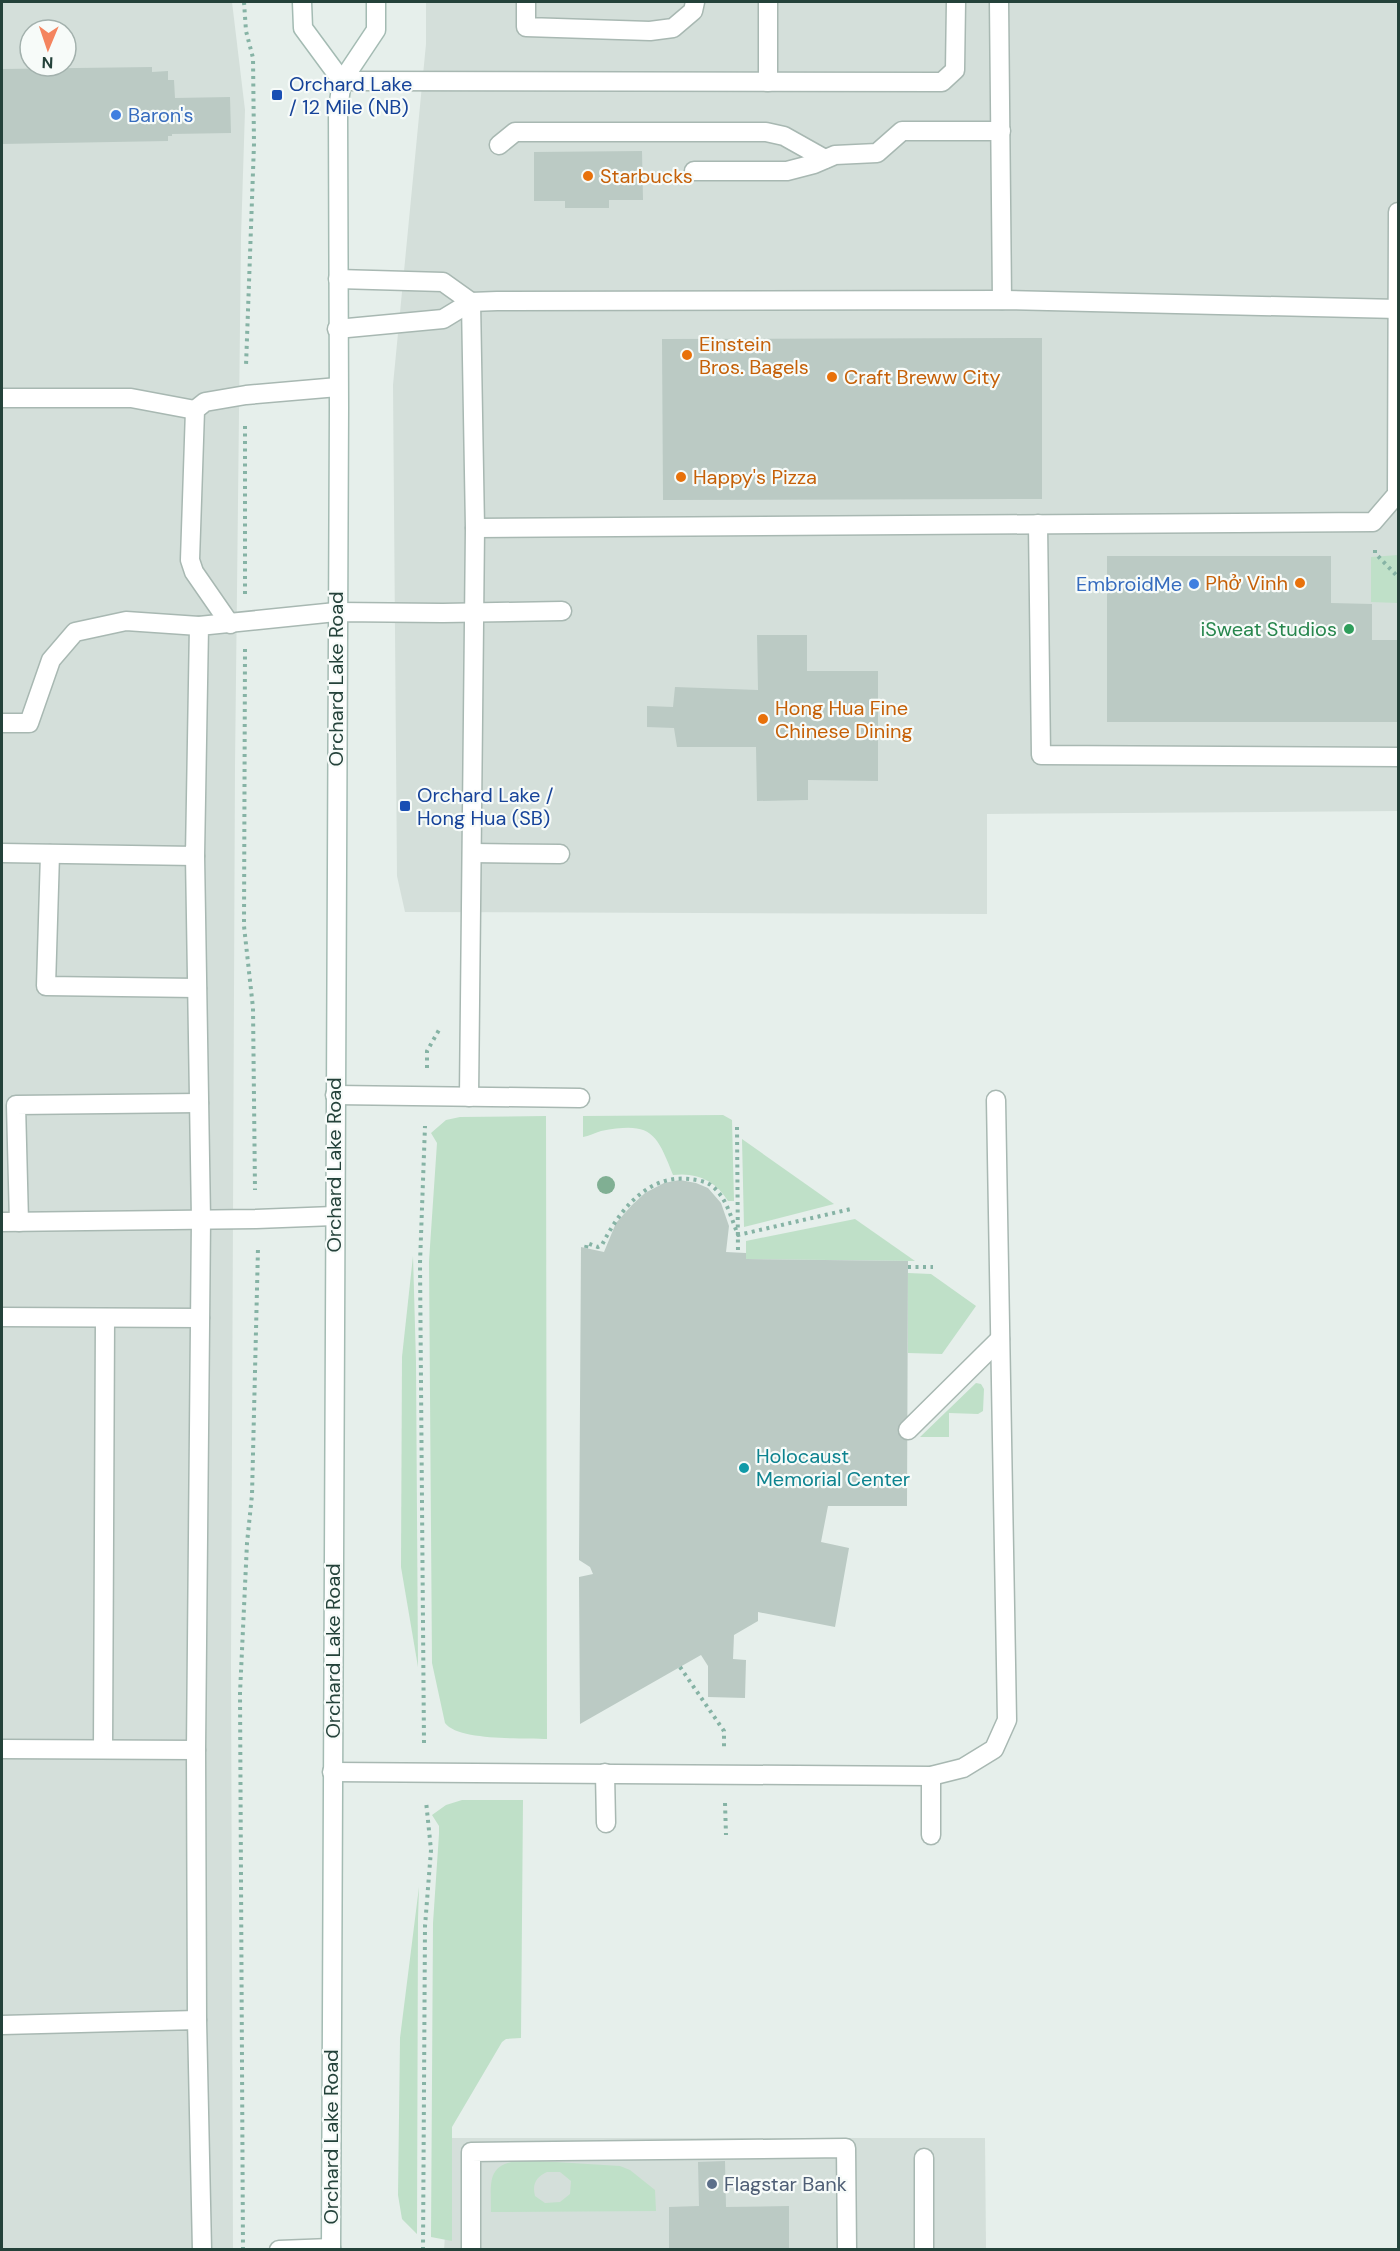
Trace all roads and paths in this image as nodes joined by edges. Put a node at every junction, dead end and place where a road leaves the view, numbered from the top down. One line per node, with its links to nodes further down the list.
1 (244, 2): 22 (path)
2 (303, 2): 9 (main road)
3 (376, 2): 9 (main road, Orchard Lake Road)
4 (526, 2): 5 (main road)
5 (695, 2)
6 (768, 2): 10 (main road)
7 (956, 2): 10 (main road)
8 (999, 2): 11 (main road)
9 (342, 81): 10 (main road); 16 (main road, Orchard Lake Road)
10 (768, 82)
11 (1001, 131): 13 (main road); 17 (main road)
12 (499, 144): 13 (main road)
13 (825, 159): 14 (main road)
14 (694, 171)
15 (1398, 212): 19 (main road)
16 (338, 279): 18 (main road); 20 (main road, Orchard Lake Road)
17 (1002, 300): 18 (main road); 19 (main road)
18 (471, 302): 20 (main road); 26 (main road)
19 (1398, 309): 25 (main road)
20 (337, 329): 21 (main road, Orchard Lake Road)
21 (338, 387): 22 (main road); 28 (main road, Orchard Lake Road)
22 (246, 395): 24 (main road); 30 (path)
23 (2, 398): 24 (main road)
24 (195, 410): 30 (main road)
25 (1038, 524): 26 (main road); 33 (main road)
26 (475, 528): 29 (main road)
27 (562, 611): 29 (main road)
28 (336, 612): 29 (main road); 30 (main road); 41 (main road, Orchard Lake Road)
29 (474, 612): 35 (main road)
30 (238, 623): 31 (main road); 51 (path)
31 (200, 626): 32 (main road); 38 (main road)
32 (2, 723)
33 (1398, 757)
34 (2, 853): 36 (main road)
35 (472, 853): 37 (main road); 43 (main road)
36 (50, 854): 38 (main road); 39 (main road)
37 (560, 854)
38 (195, 856): 39 (main road)
39 (197, 988): 46 (main road)
40 (444, 1021): 42 (path)
41 (335, 1095): 42 (main road); 49 (main road, Orchard Lake Road)
42 (426, 1097): 43 (main road); 67 (path)
43 (469, 1098): 44 (main road)
44 (580, 1098)
45 (996, 1100): 61 (main road)
46 (199, 1103): 50 (main road); 52 (main road)
47 (737, 1127): 53 (path)
48 (851, 1209): 53 (path)
49 (334, 1216): 51 (main road); 66 (main road, Orchard Lake Road)
50 (201, 1220): 51 (main road); 52 (main road); 60 (main road)
51 (256, 1220): 77 (path)
52 (10, 1222)
53 (738, 1235): 54 (path); 55 (path)
54 (586, 1248)
55 (738, 1252)
56 (908, 1267): 57 (path)
57 (933, 1267)
58 (2, 1317): 59 (main road)
59 (105, 1318): 60 (main road); 64 (main road)
60 (200, 1318): 65 (main road)
61 (1000, 1339): 62 (main road); 69 (main road)
62 (908, 1430)
63 (2, 1749): 64 (main road)
64 (103, 1749): 65 (main road)
65 (196, 1750): 72 (main road)
66 (332, 1772): 67 (main road); 75 (main road, Orchard Lake Road)
67 (424, 1772): 68 (main road); 79 (path)
68 (606, 1773): 69 (main road); 70 (main road)
69 (931, 1776): 71 (main road)
70 (606, 1823)
71 (931, 1835)
72 (197, 2020): 73 (main road); 76 (main road)
73 (2, 2025)
74 (924, 2158): 82 (main road)
75 (331, 2249): 78 (main road)
76 (202, 2250)
77 (243, 2250)
78 (279, 2250)
79 (423, 2250)
80 (471, 2250): 81 (main road)
81 (847, 2250)
82 (924, 2250)

